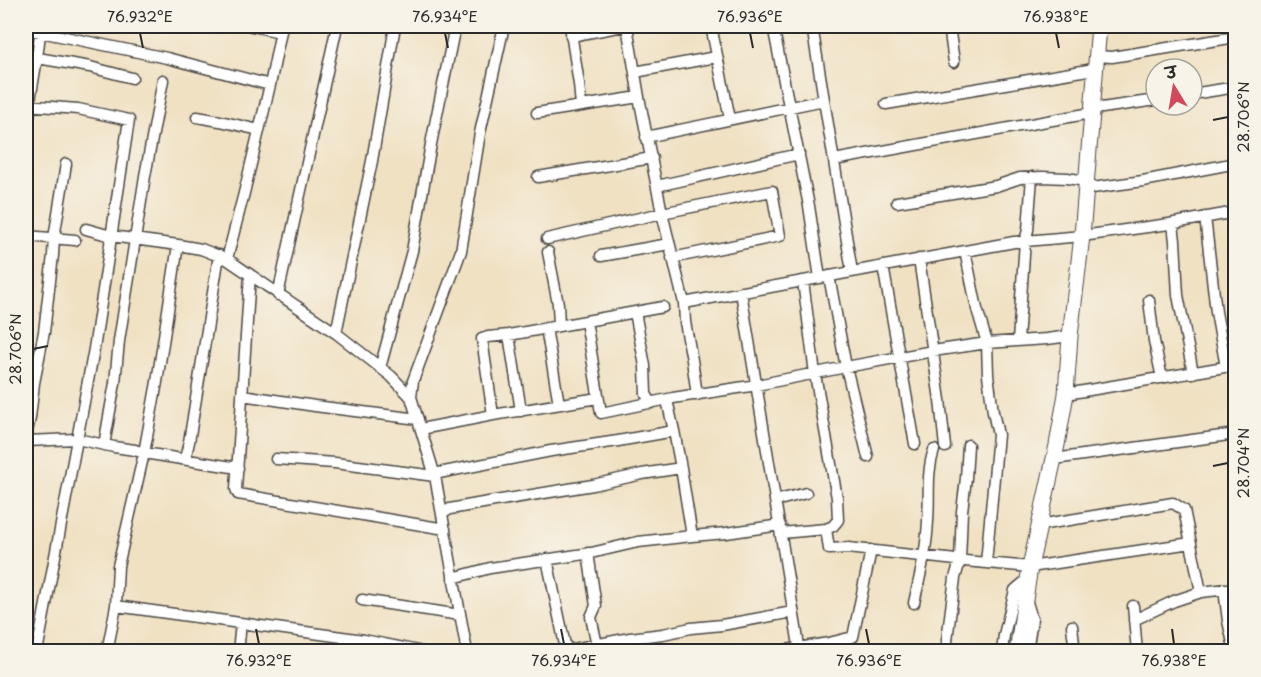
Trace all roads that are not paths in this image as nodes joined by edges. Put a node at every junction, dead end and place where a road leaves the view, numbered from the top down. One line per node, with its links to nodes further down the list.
1 (251, 26): 14 (street)
2 (337, 26): 79 (street)
3 (395, 26): 87 (street)
4 (455, 26): 96 (street)
5 (504, 26): 104 (street)
6 (625, 26): 15 (street); 22 (street)
7 (711, 26): 18 (street)
8 (773, 26): 34 (street)
9 (812, 26): 29 (street)
10 (949, 26): 20 (street)
11 (1099, 26): 21 (main road)
12 (41, 28): 13 (street); 19 (street); 25 (street)
13 (26, 29)
14 (281, 29): 25 (street)
15 (570, 31): 33 (street)
16 (1236, 37): 21 (street)
17 (26, 56): 19 (street)
18 (716, 57): 22 (street); 38 (street)
19 (37, 58): 23 (street); 32 (street)
20 (954, 62)
21 (1095, 62): 31 (street); 35 (main road)
22 (634, 72): 28 (street)
23 (132, 78)
24 (162, 80): 61 (street)
25 (270, 84): 40 (street)
26 (1236, 87): 27 (street)
27 (1204, 92)
28 (639, 97): 33 (street); 41 (street)
29 (824, 100): 34 (street); 44 (street)
30 (1144, 102): 35 (street)
31 (886, 104)
32 (27, 105): 39 (street); 58 (street)
33 (581, 106): 36 (street)
34 (790, 107): 38 (street); 42 (street)
35 (1092, 109): 44 (street); 49 (main road)
36 (537, 113)
37 (196, 117): 40 (street)
38 (730, 119): 41 (street)
39 (26, 130)
40 (259, 130): 70 (street)
41 (646, 137): 43 (street)
42 (799, 154): 50 (street); 76 (street)
43 (652, 158): 47 (street); 50 (street)
44 (834, 160): 74 (street)
45 (1236, 163): 49 (street)
46 (66, 164): 60 (street)
47 (538, 177)
48 (1032, 177): 49 (street); 51 (street); 64 (street)
49 (1086, 185): 59 (main road)
50 (657, 186): 53 (street)
51 (897, 202)
52 (1236, 212): 54 (street)
53 (662, 213): 62 (street); 65 (street); 71 (street)
54 (1205, 218): 55 (street); 94 (street)
55 (1173, 224): 59 (street); 97 (street)
56 (86, 229): 58 (street)
57 (26, 236): 60 (street)
58 (111, 236): 61 (street); 115 (street)
59 (1082, 236): 64 (street); 89 (main road)
60 (54, 238): 63 (street); 114 (street)
61 (136, 239): 66 (street); 118 (street)
62 (547, 239)
63 (75, 240)
64 (1025, 241): 67 (street); 90 (street)
65 (669, 244): 69 (street); 71 (street)
66 (178, 245): 70 (street); 120 (street)
67 (965, 251): 72 (street); 91 (street)
68 (548, 252): 85 (street)
69 (601, 256)
70 (223, 257): 75 (street); 122 (street)
71 (672, 258): 81 (street)
72 (919, 260): 73 (street); 92 (street)
73 (883, 266): 74 (street); 93 (street)
74 (852, 272): 76 (street)
75 (250, 275): 79 (street); 103 (street)
76 (825, 277): 77 (street); 95 (street)
77 (803, 281): 78 (street); 98 (street)
78 (741, 292): 81 (street); 100 (street)
79 (279, 295): 87 (street)
80 (1149, 300): 99 (street)
81 (684, 303): 101 (street)
82 (663, 307): 83 (street)
83 (634, 312): 84 (street); 107 (street)
84 (585, 321): 85 (street); 105 (street)
85 (559, 326): 86 (street)
86 (546, 328): 88 (street); 108 (street)
87 (336, 333): 96 (street)
88 (509, 335): 109 (street); 110 (street)
89 (1070, 336): 90 (street); 102 (main road)
90 (1018, 341): 91 (street)
91 (987, 343): 92 (street); 142 (street)
92 (933, 351): 93 (street); 139 (street)
93 (899, 357): 95 (street); 117 (street)
94 (1231, 366): 97 (street)
95 (846, 367): 98 (street); 121 (street)
96 (380, 368): 104 (street)
97 (1193, 373): 99 (street)
98 (815, 374): 100 (street); 134 (street)
99 (1162, 378): 102 (street)
100 (757, 385): 101 (street); 129 (street)
101 (697, 394): 106 (street)
102 (1066, 394): 124 (main road)
103 (242, 395): 111 (street); 125 (street)
104 (411, 397): 111 (street)
105 (598, 398): 107 (street); 108 (street)
106 (667, 399): 107 (street); 112 (street)
107 (651, 403)
108 (559, 404): 109 (street)
109 (521, 411): 110 (street)
110 (493, 415): 111 (street)
111 (420, 424): 127 (street)
112 (674, 431): 126 (street); 127 (street)
113 (1236, 434): 124 (street)
114 (26, 436)
115 (77, 439): 116 (street); 118 (street); 160 (street)
116 (26, 441)
117 (915, 444)
118 (104, 445): 120 (street)
119 (968, 445): 141 (street)
120 (144, 453): 122 (street); 150 (street)
121 (868, 457)
122 (185, 459): 125 (street)
123 (276, 459): 127 (street)
124 (1054, 459): 131 (main road)
125 (238, 468): 132 (street)
126 (681, 468): 130 (street); 135 (street)
127 (435, 475): 130 (street)
128 (806, 493): 129 (street)
129 (775, 501): 133 (street)
130 (442, 514): 132 (street)
131 (1039, 525): 136 (street); 143 (main road)
132 (445, 529): 144 (street)
133 (781, 529): 134 (street); 135 (street); 152 (street)
134 (826, 529): 137 (street)
135 (692, 536): 138 (street)
136 (1191, 543): 143 (street); 146 (street)
137 (871, 550): 139 (street); 159 (street)
138 (588, 553): 140 (street); 158 (street)
139 (925, 557): 141 (street); 149 (street)
140 (547, 560): 144 (street); 166 (street)
141 (960, 561): 142 (street); 168 (street)
142 (986, 563): 143 (street)
143 (1029, 573): 147 (main road); 169 (street)
144 (453, 578): 153 (street)
145 (1230, 589): 146 (street); 174 (street)
146 (1201, 592): 154 (street)
147 (1026, 597): 170 (main road); 171 (street)
148 (362, 600): 153 (street)
149 (914, 603)
150 (116, 606): 155 (street); 161 (street)
151 (1133, 606): 154 (street)
152 (793, 612): 158 (street); 159 (street)
153 (460, 615): 165 (street)
154 (1134, 620): 173 (street)
155 (241, 622): 157 (street); 162 (street)
156 (1072, 626): 172 (street)
157 (364, 640): 163 (street); 164 (street)
158 (597, 645): 166 (street)
159 (800, 650): 167 (street)
160 (37, 651)
161 (107, 651)
162 (238, 651)
163 (361, 651)
164 (423, 651)
165 (467, 651)
166 (562, 651)
167 (774, 651)
168 (948, 651)
169 (1002, 651)
170 (1017, 651)
171 (1026, 651)
172 (1075, 651)
173 (1137, 651)
174 (1235, 651)

